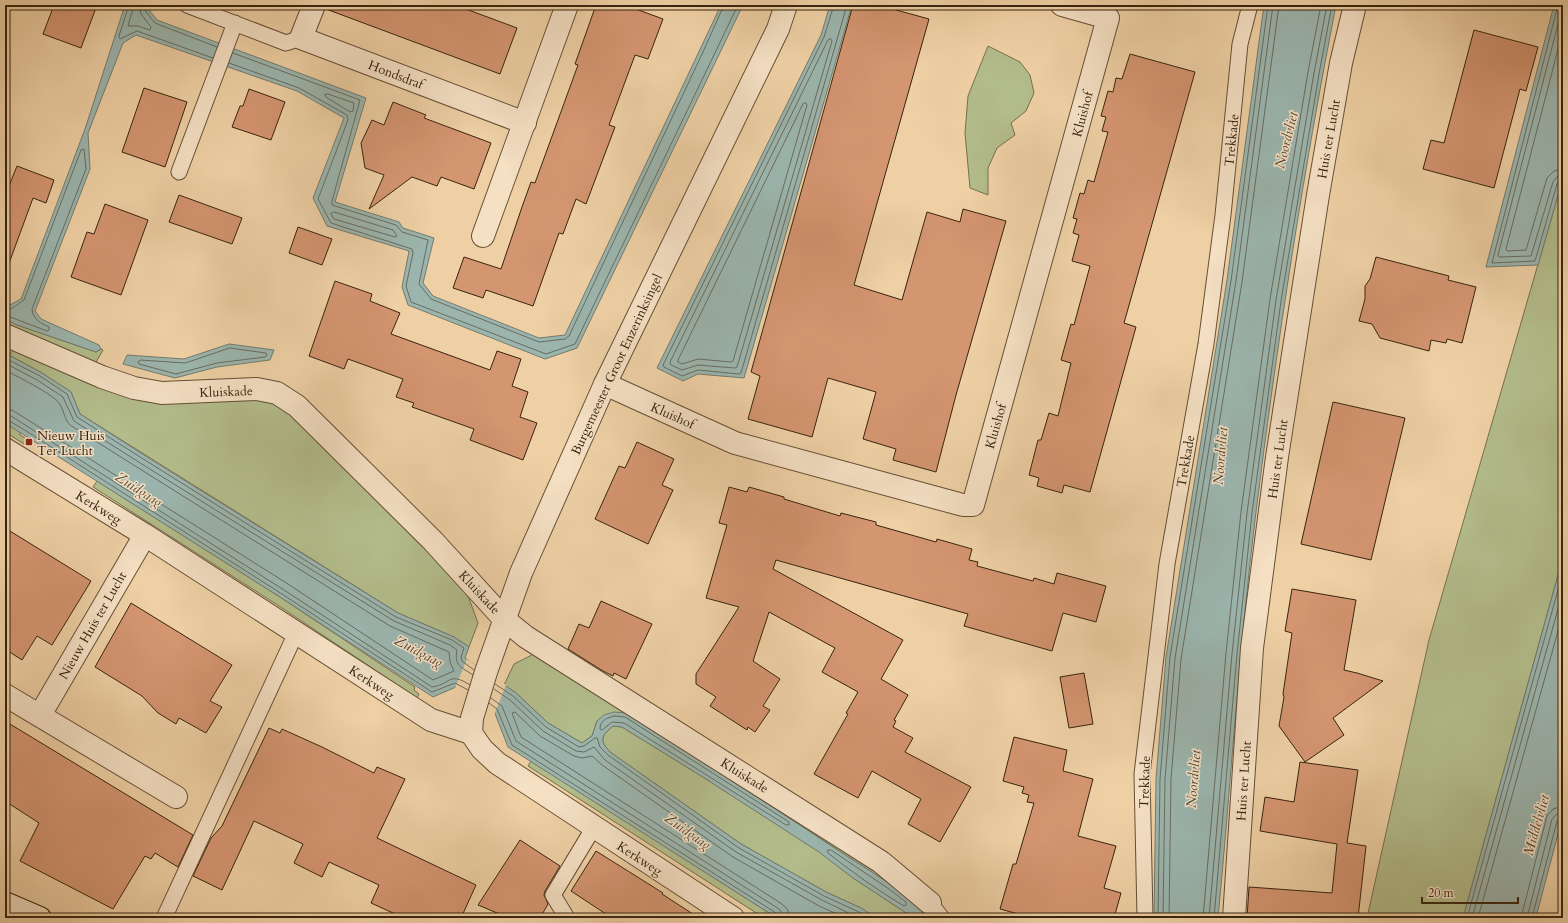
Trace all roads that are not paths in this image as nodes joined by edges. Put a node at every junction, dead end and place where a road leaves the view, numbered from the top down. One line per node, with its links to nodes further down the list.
1 (187, 5): 8 (lane)
2 (314, 5): 9 (street)
3 (567, 5): 10 (street)
4 (786, 5): 14 (street, Burgemeester Groot Enzerinksingel)
5 (1062, 5): 14 (street, Kluishof)
6 (1250, 5): 30 (lane, Trekkade)
7 (1355, 5): 31 (street, Huis ter Lucht)
8 (235, 23): 9 (lane); 11 (lane)
9 (301, 38): 10 (street, Hondsdraf)
10 (525, 123): 12 (street)
11 (178, 172)
12 (483, 236)
13 (5, 335): 17 (street, Kluiskade)
14 (605, 384): 17 (street, Burgemeester Groot Enzerinksingel)
15 (5, 449): 16 (street, Kerkweg)
16 (145, 535): 18 (street, Kerkweg); 20 (street, Nieuw Huis ter Lucht)
17 (505, 620): 21 (street, Burgemeester Groot Enzerinksingel); 25 (street, Kluiskade)
18 (296, 633): 21 (street, Kerkweg); 27 (lane)
19 (5, 695): 20 (street)
20 (40, 715): 22 (street)
21 (472, 733): 23 (street, Kerkweg)
22 (176, 797)
23 (594, 827): 28 (lane); 29 (street, Kerkweg)
24 (5, 903): 26 (street)
25 (936, 911)
26 (40, 918)
27 (164, 918)
28 (567, 918)
29 (733, 918)
30 (1145, 918)
31 (1234, 918)

